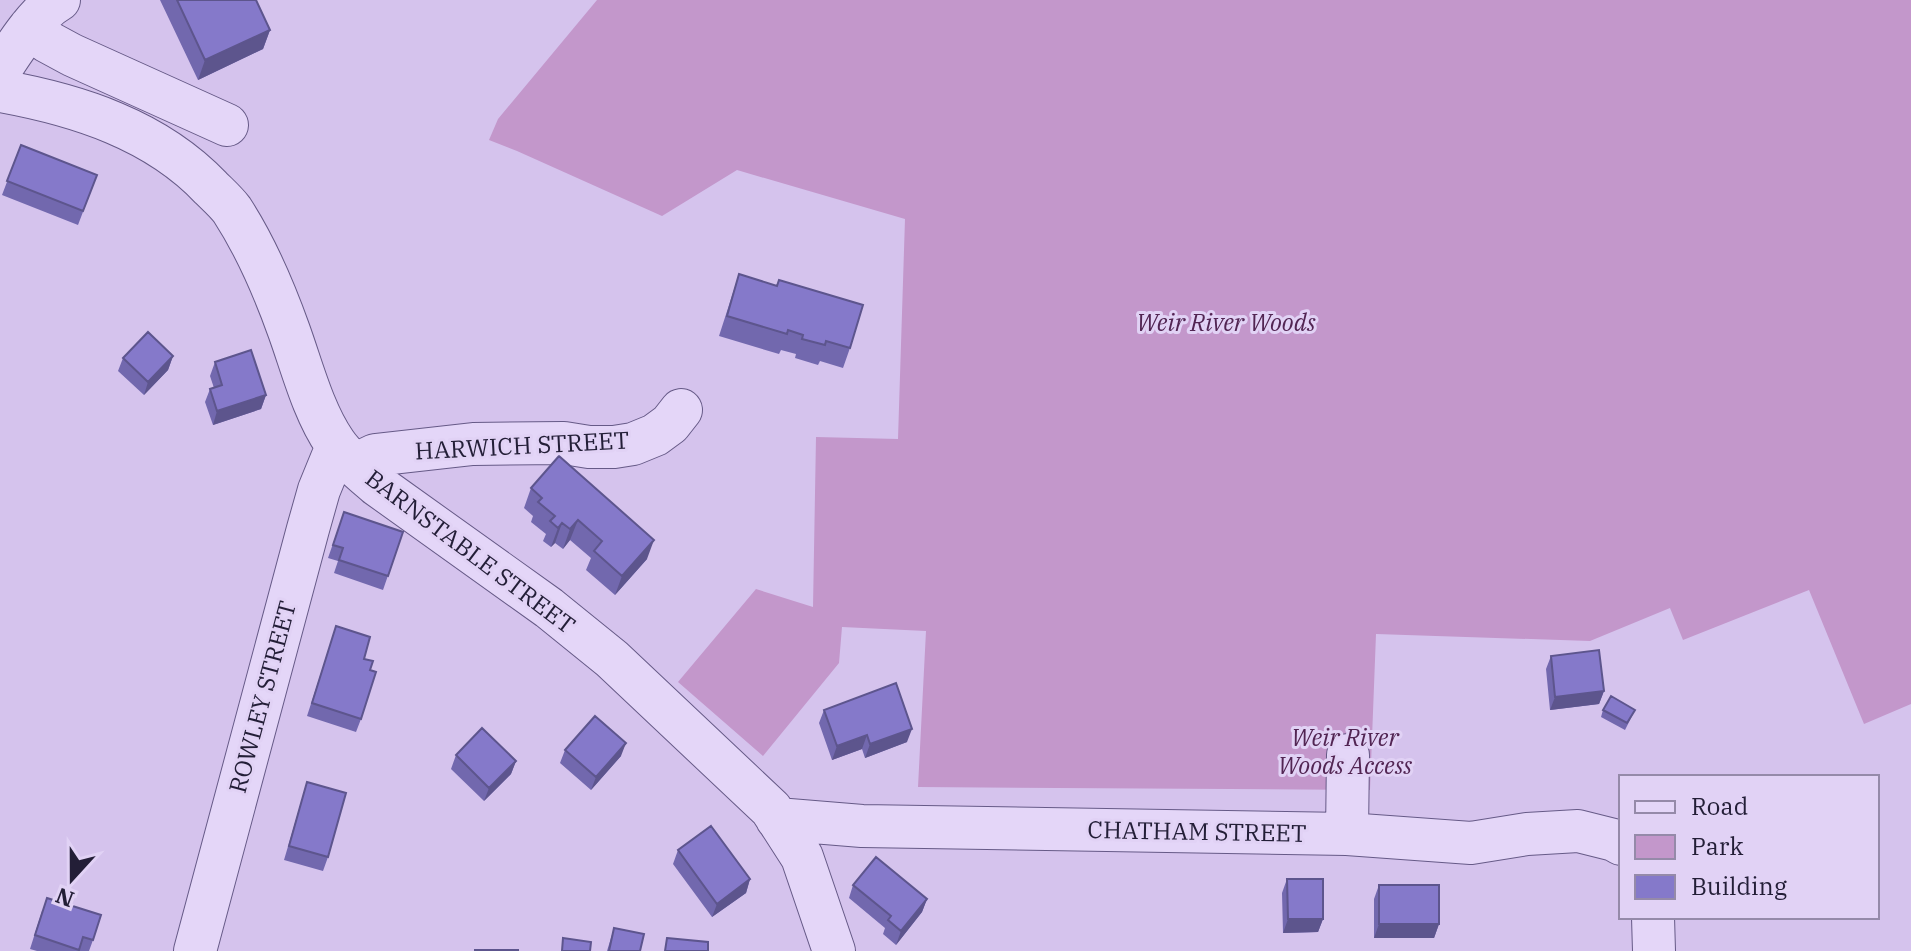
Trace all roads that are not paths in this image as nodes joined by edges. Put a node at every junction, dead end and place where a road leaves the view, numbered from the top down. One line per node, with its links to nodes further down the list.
1 (44, 14): 2 (street); 4 (street)
2 (0, 70)
3 (0, 91): 6 (street, BARNSTABLE STREET)
4 (227, 125)
5 (681, 410): 6 (street, HARWICH STREET)
6 (346, 456): 8 (street, BARNSTABLE STREET); 12 (street, ROWLEY STREET)
7 (1348, 755): 9 (street)
8 (777, 819): 9 (street, CHATHAM STREET); 13 (street, BARNSTABLE STREET)
9 (1347, 834): 10 (street, CHATHAM STREET)
10 (1618, 842)
11 (1653, 919): 14 (street)
12 (195, 951)
13 (834, 951)
14 (1654, 951)

